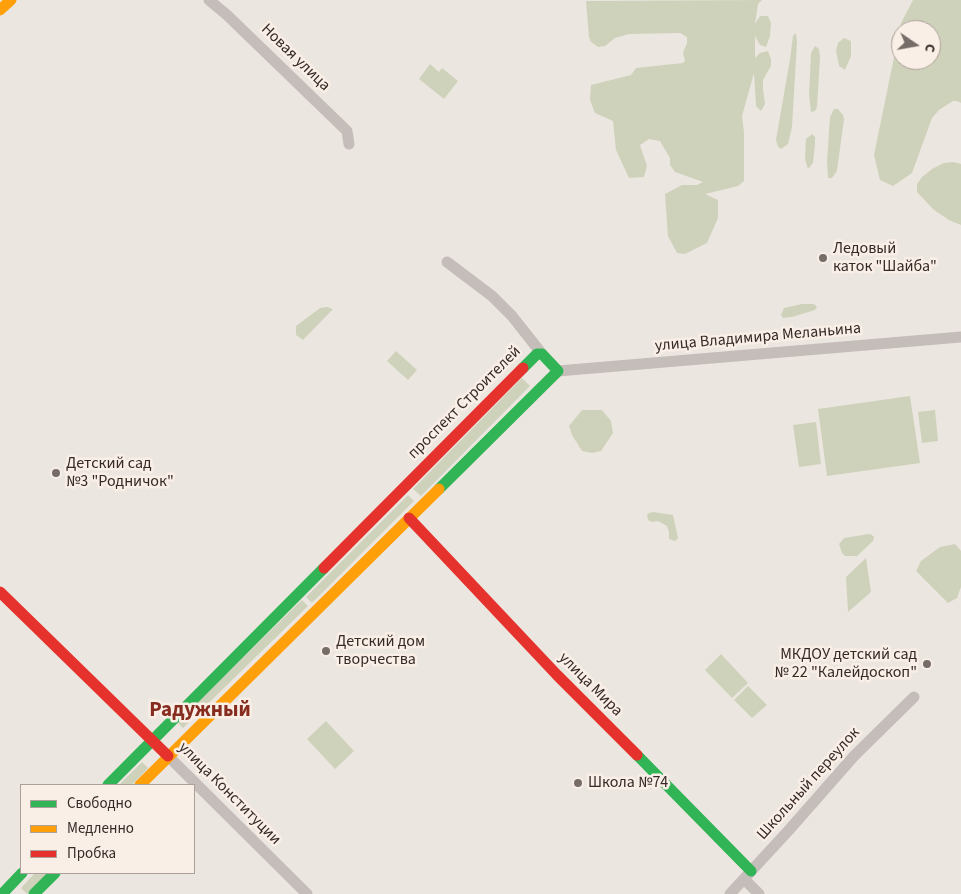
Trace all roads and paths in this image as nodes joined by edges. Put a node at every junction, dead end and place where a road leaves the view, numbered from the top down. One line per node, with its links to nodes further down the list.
1 (11, 0): 3 (street)
2 (209, 0): 4 (street, Новая улица)
3 (0, 10)
4 (350, 144)
5 (448, 262): 7 (street)
6 (961, 337): 8 (street, улица Владимира Меланьина)
7 (542, 354): 8 (street, проспект Строителей); 12 (street, проспект Строителей)
8 (558, 371): 9 (street)
9 (409, 518): 13 (street); 18 (street, улица Мира)
10 (0, 592): 12 (street, улица Конституции)
11 (914, 697): 18 (street, Школьный переулок)
12 (152, 740): 13 (street, улица Конституции); 14 (street, проспект Строителей)
13 (168, 756): 15 (street); 21 (street, улица Конституции)
14 (109, 784)
15 (141, 784)
16 (21, 874): 19 (street)
17 (54, 874): 20 (street)
18 (747, 875): 22 (street, Школьный переулок); 23 (street)
19 (2, 894)
20 (34, 894)
21 (307, 894)
22 (730, 894)
23 (759, 894)

